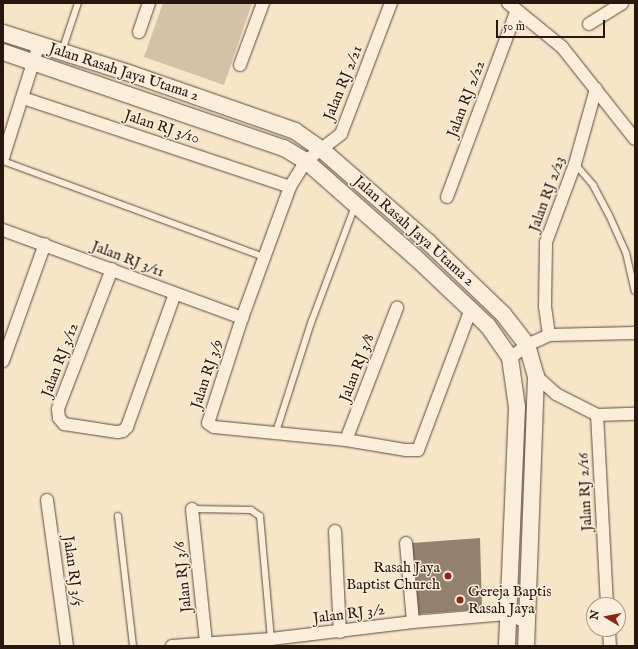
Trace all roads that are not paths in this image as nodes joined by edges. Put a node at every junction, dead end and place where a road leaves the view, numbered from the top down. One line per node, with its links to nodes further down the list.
1 (78, 3): 12 (lane)
2 (149, 3): 9 (street)
3 (263, 3): 15 (street)
4 (392, 3): 19 (street, Jalan RJ 2/21)
5 (508, 3): 7 (street)
6 (622, 3): 8 (street)
7 (516, 12): 16 (street); 24 (street, Jalan RJ 2/22)
8 (589, 24)
9 (139, 32)
10 (3, 33): 11 (street, Jalan Rasah Jaya Utama 2)
11 (39, 44): 12 (street, Jalan Rasah Jaya Utama 2); 14 (street)
12 (62, 51): 19 (street, Jalan Rasah Jaya Utama 2)
13 (3, 52): 14 (street, Jalan Rasah Jaya Utama 2)
14 (34, 62): 17 (street); 21 (street, Jalan Rasah Jaya Utama 2)
15 (240, 66)
16 (596, 89): 18 (street); 22 (street, Jalan RJ 2/23)
17 (23, 98): 20 (street); 23 (street, Jalan RJ 3/10)
18 (635, 139)
19 (321, 149): 21 (street, Jalan RJ 2/21); 37 (street, Jalan Rasah Jaya Utama 2)
20 (3, 159): 28 (lane)
21 (306, 161): 23 (street, Jalan RJ 3/9); 25 (street, Jalan Rasah Jaya Utama 2)
22 (575, 164): 30 (lane); 36 (street, Jalan RJ 2/23)
23 (290, 187): 28 (street, Jalan RJ 3/9)
24 (447, 197)
25 (356, 205): 33 (street, Jalan Rasah Jaya Utama 2); 43 (lane)
26 (3, 230): 27 (street, Jalan RJ 3/11)
27 (45, 244): 29 (street, Jalan RJ 3/11); 39 (street)
28 (264, 257): 34 (street, Jalan RJ 3/9)
29 (112, 269): 31 (street, Jalan RJ 3/11); 31 (street, Jalan RJ 3/12)
30 (635, 291)
31 (175, 294): 34 (street, Jalan RJ 3/11)
32 (397, 308): 44 (street, Jalan RJ 3/8)
33 (471, 309): 38 (street, Jalan Rasah Jaya Utama 2); 44 (street, Jalan RJ 3/9)
34 (242, 318): 43 (street, Jalan RJ 3/9)
35 (635, 333): 36 (street)
36 (549, 335): 37 (street)
37 (527, 345): 38 (street); 40 (street, Jalan Rasah Jaya Utama 2)
38 (510, 358): 51 (street, Jalan Rasah Jaya Utama 2)
39 (3, 361)
40 (536, 376): 42 (street); 53 (street, Jalan Rasah Jaya Utama 2)
41 (635, 414): 42 (street)
42 (597, 415): 50 (street, Jalan RJ 2/16)
43 (276, 432): 44 (street, Jalan RJ 3/9)
44 (346, 440)
45 (47, 500): 57 (street, Jalan RJ 3/5)
46 (192, 509): 55 (lane); 56 (street, Jalan RJ 3/6)
47 (118, 516): 58 (lane)
48 (335, 531): 54 (street)
49 (406, 543): 52 (street)
50 (607, 597)
51 (507, 614): 52 (street, Jalan RJ 3/2); 53 (street, Jalan RJ 3/2); 60 (street, Jalan Rasah Jaya Utama 2)
52 (413, 622): 54 (street, Jalan RJ 3/2)
53 (528, 623): 61 (street, Jalan Rasah Jaya Utama 2)
54 (340, 632): 55 (street, Jalan RJ 3/2)
55 (271, 639): 56 (street, Jalan RJ 3/2)
56 (206, 642): 59 (street, Jalan RJ 3/2)
57 (67, 646)
58 (133, 646)
59 (172, 646)
60 (506, 646)
61 (526, 646)

